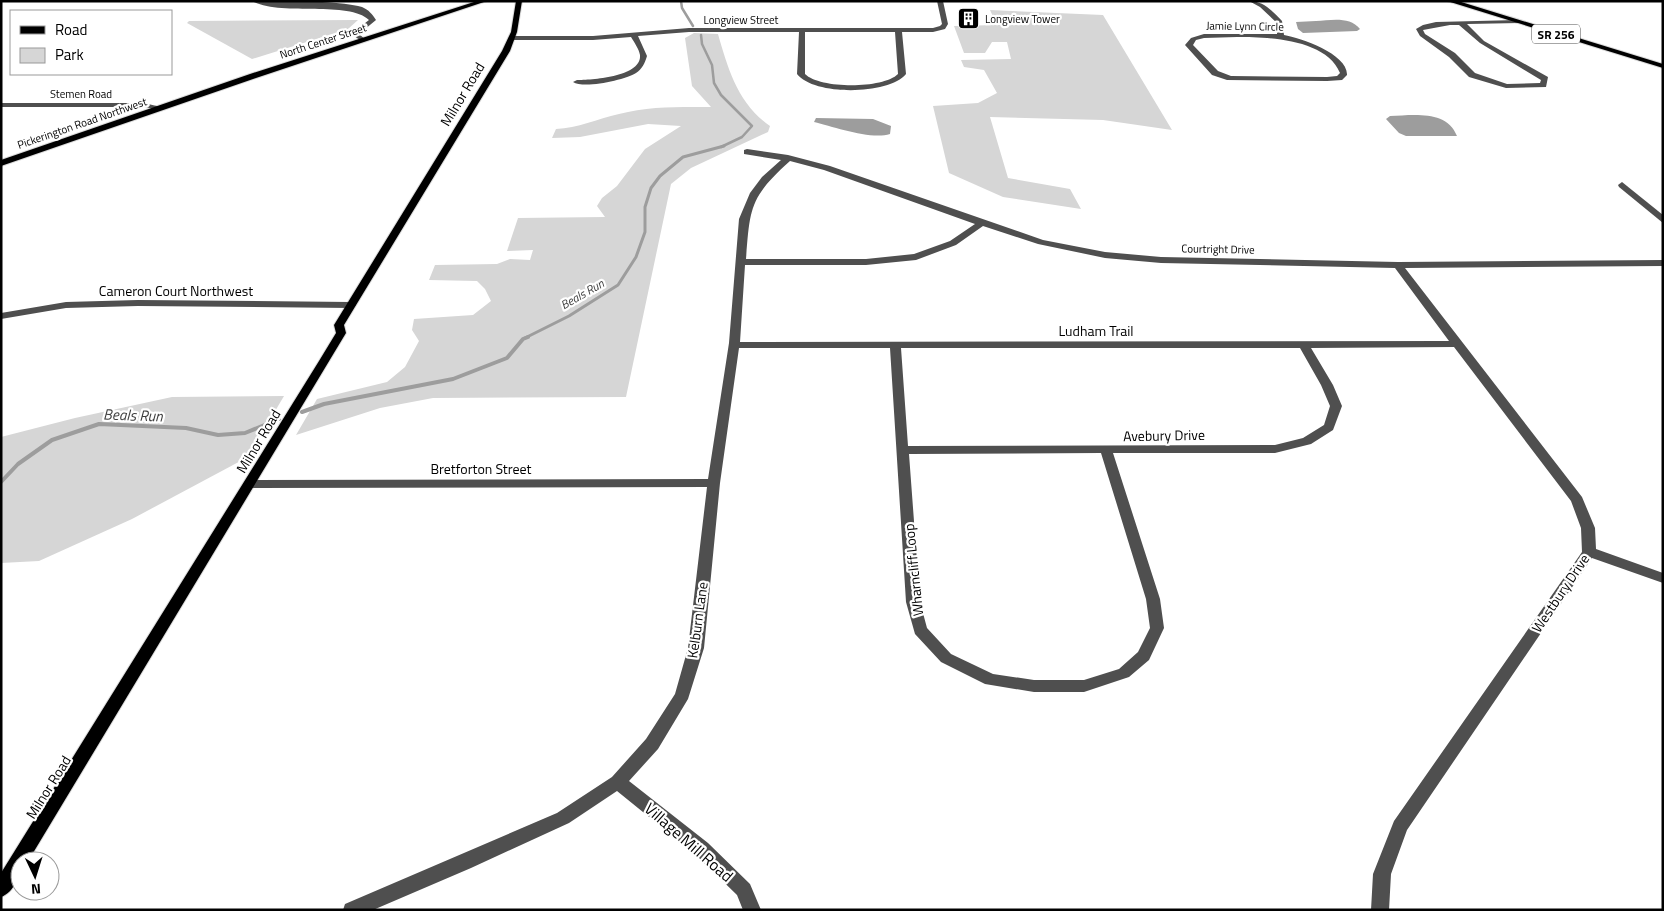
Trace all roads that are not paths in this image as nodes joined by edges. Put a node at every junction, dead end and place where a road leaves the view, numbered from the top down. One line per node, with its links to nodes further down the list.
1 (255, 1): 15 (street)
2 (484, 1): 15 (main road, North Center Street)
3 (519, 1): 14 (main road, Milnor Road)
4 (940, 1): 11 (street, Longview Street)
5 (1267, 1): 7 (street)
6 (1450, 1): 8 (main road, SR 256)
7 (1254, 2): 13 (street)
8 (1518, 22): 9 (street); 16 (main road, SR 256)
9 (1462, 24): 9 (street)
10 (802, 30): 11 (street, Longview Street); 12 (street, Longview Street); 19 (street)
11 (898, 30): 17 (street)
12 (633, 34): 14 (street, Longview Street); 18 (street)
13 (1281, 37): 13 (street, Jamie Lynn Circle)
14 (512, 38): 33 (main road, Milnor Road)
15 (364, 40): 23 (main road, North Center Street)
16 (1663, 66)
17 (897, 80): 19 (street); 21 (street)
18 (577, 82)
19 (811, 82): 20 (street)
20 (802, 84)
21 (907, 84)
22 (1, 105): 23 (street, Stemen Road)
23 (165, 106): 26 (main road, Pickerington Road Northwest)
24 (747, 152): 25 (street, Courtright Drive)
25 (788, 158): 29 (street, Courtright Drive); 30 (street, Kelburn Lane)
26 (1, 163)
27 (1622, 185): 28 (street)
28 (1663, 220)
29 (982, 223): 30 (street); 32 (street, Courtright Drive)
30 (740, 262): 38 (street, Kelburn Lane)
31 (1663, 263): 32 (street, Courtright Drive)
32 (1398, 264): 36 (street, Westbury Drive)
33 (351, 305): 34 (street, Cameron Court Northwest); 42 (main road, Milnor Road)
34 (1, 316)
35 (1304, 344): 36 (street, Ludham Trail); 37 (street, Ludham Trail); 40 (street, Avebury Drive)
36 (1458, 344): 43 (street, Westbury Drive)
37 (895, 345): 38 (street, Ludham Trail); 39 (street, Wharncliff Loop)
38 (734, 346): 41 (street, Kelburn Lane)
39 (902, 450): 40 (street, Avebury Drive); 40 (street, Wharncliff Loop)
40 (1106, 451)
41 (714, 483): 42 (street, Bretforton Street); 45 (street, Kelburn Lane)
42 (249, 484): 46 (main road, Milnor Road)
43 (1589, 552): 44 (street); 49 (street, Westbury Drive)
44 (1663, 578)
45 (618, 782): 47 (street, Kelburn Lane); 48 (street, Village Mill Road)
46 (1, 889)
47 (352, 910)
48 (752, 910)
49 (1380, 910)

